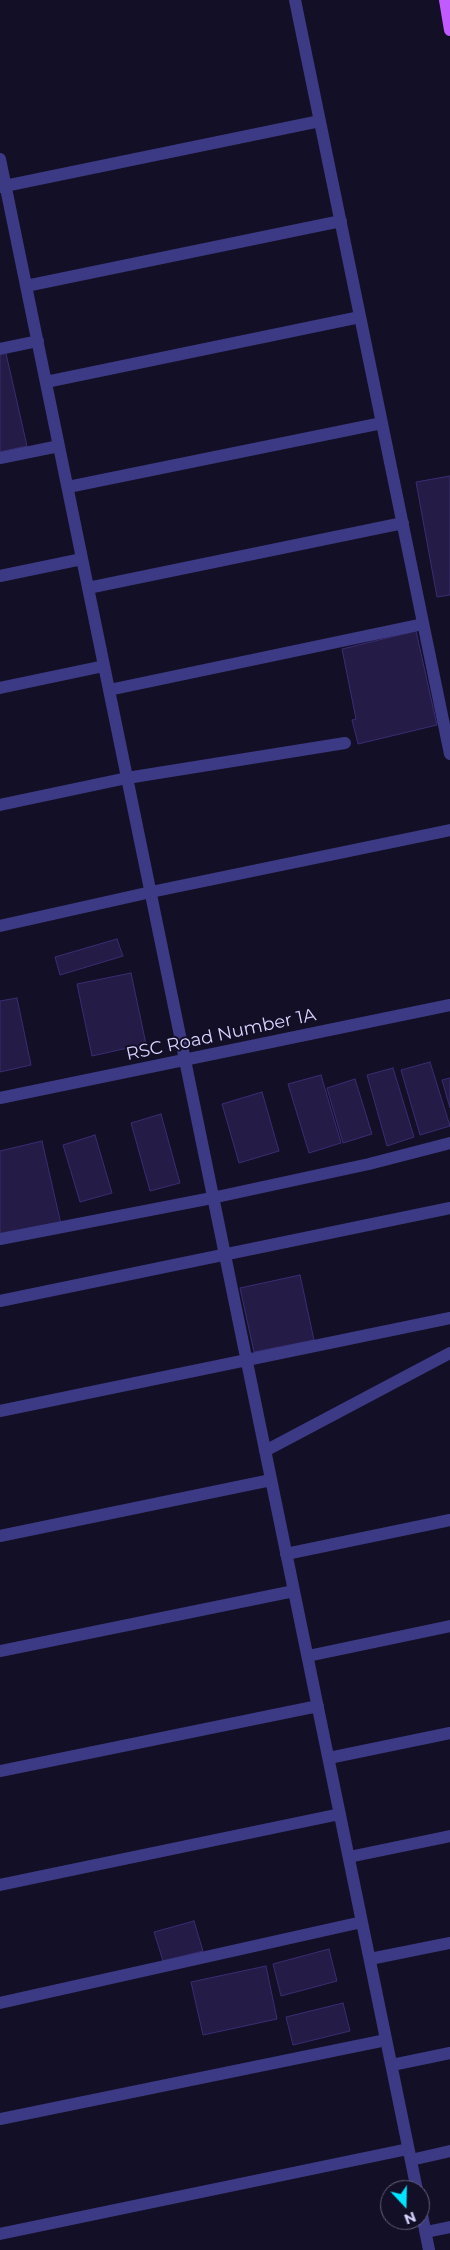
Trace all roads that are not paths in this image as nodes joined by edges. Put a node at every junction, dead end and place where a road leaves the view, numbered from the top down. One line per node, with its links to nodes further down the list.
1 (295, 0): 4 (street)
2 (445, 0): 3 (main road)
3 (450, 30)
4 (320, 121): 6 (street); 7 (street)
5 (0, 159): 6 (street)
6 (3, 186): 8 (street)
7 (341, 221): 8 (street); 9 (street)
8 (26, 286): 10 (street)
9 (360, 317): 12 (street); 13 (street)
10 (38, 341): 11 (street); 12 (street)
11 (0, 349)
12 (46, 382): 14 (street)
13 (382, 423): 16 (street); 17 (street)
14 (59, 446): 15 (street); 16 (street)
15 (0, 458)
16 (68, 487): 18 (street)
17 (403, 523): 20 (street); 21 (street)
18 (82, 559): 19 (street); 20 (street)
19 (0, 576)
20 (88, 588): 22 (street)
21 (423, 624): 24 (street); 26 (street)
22 (104, 666): 23 (street); 24 (street)
23 (0, 688)
24 (109, 690): 27 (street)
25 (345, 743): 27 (street)
26 (450, 754)
27 (127, 778): 28 (street); 30 (street)
28 (0, 805)
29 (450, 830): 30 (street)
30 (151, 892): 31 (street); 33 (street)
31 (0, 926)
32 (450, 1005): 33 (street, RSC Road Number 1A)
33 (185, 1060): 34 (street, RSC Road Number 1A); 36 (street)
34 (0, 1098)
35 (450, 1144): 36 (street)
36 (212, 1198): 38 (street); 39 (street)
37 (450, 1208): 39 (street)
38 (0, 1239)
39 (225, 1254): 40 (street); 43 (street)
40 (0, 1301)
41 (450, 1318): 43 (street)
42 (450, 1353): 45 (street)
43 (247, 1360): 44 (street); 45 (street)
44 (0, 1411)
45 (265, 1451): 46 (street)
46 (271, 1480): 48 (street); 49 (street)
47 (450, 1520): 49 (street)
48 (0, 1536)
49 (286, 1554): 50 (street)
50 (294, 1590): 52 (street); 53 (street)
51 (450, 1626): 53 (street)
52 (0, 1651)
53 (308, 1656): 54 (street)
54 (318, 1706): 56 (street); 57 (street)
55 (450, 1733): 56 (street)
56 (329, 1758): 58 (street)
57 (0, 1771)
58 (340, 1814): 60 (street); 61 (street)
59 (450, 1836): 60 (street)
60 (349, 1857): 62 (street)
61 (0, 1884)
62 (362, 1922): 64 (street); 65 (street)
63 (450, 1943): 64 (street)
64 (370, 1959): 66 (street)
65 (0, 2003)
66 (386, 2040): 68 (street); 69 (street)
67 (450, 2053): 68 (street)
68 (392, 2065): 71 (street)
69 (0, 2120)
70 (450, 2151): 71 (street)
71 (410, 2154): 72 (street); 75 (street)
72 (415, 2180)
73 (450, 2227): 74 (street)
74 (426, 2232): 76 (street)
75 (0, 2234)
76 (429, 2250)

